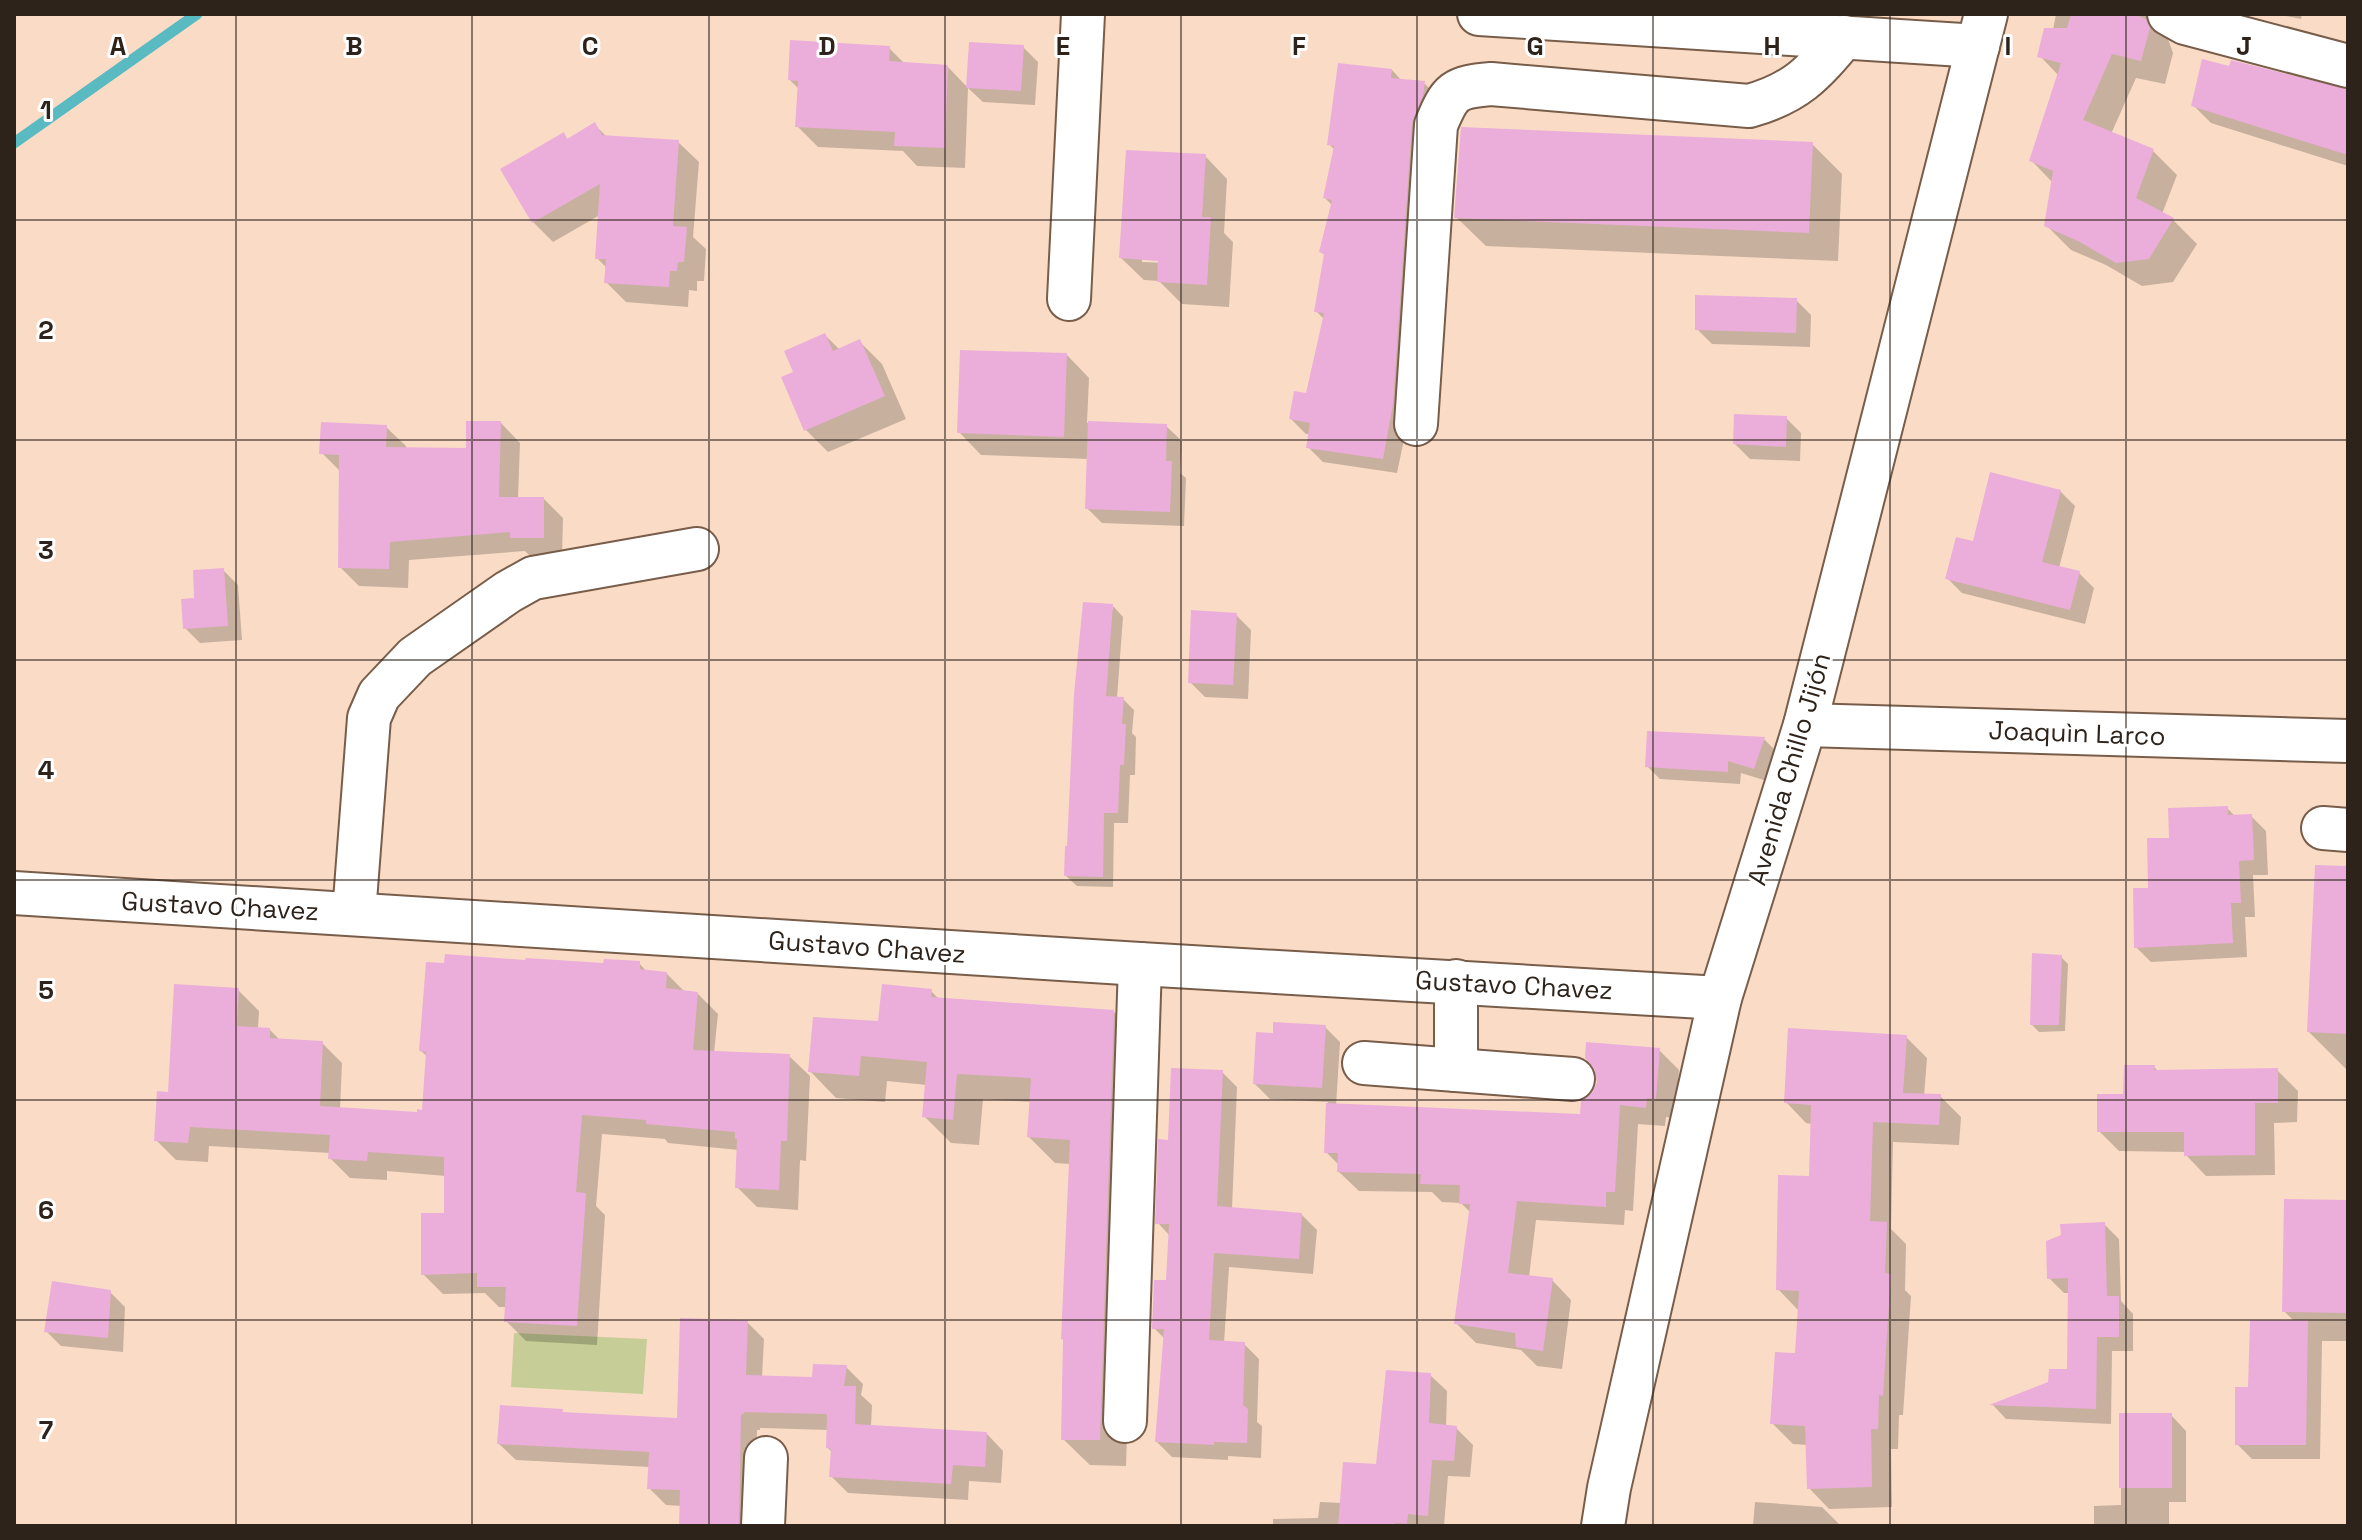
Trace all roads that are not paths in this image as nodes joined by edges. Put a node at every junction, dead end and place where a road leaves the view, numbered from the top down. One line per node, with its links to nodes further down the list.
1 (1083, 14): 7 (street)
2 (1479, 14): 5 (street)
3 (2169, 14): 6 (street)
4 (1982, 30): 5 (street); 10 (street, Avenida Chillo Jijón)
5 (1844, 37): 8 (street)
6 (2348, 66)
7 (1069, 299)
8 (1416, 424)
9 (697, 549): 13 (street)
10 (1805, 725): 11 (street, Joaquìn Larco); 16 (street, Avenida Chillo Jijón)
11 (2348, 741)
12 (14, 893): 13 (street, Gustavo Chavez)
13 (354, 914): 14 (street, Gustavo Chavez)
14 (1140, 964): 15 (street, Gustavo Chavez); 20 (street)
15 (1456, 981): 16 (street, Gustavo Chavez); 18 (street)
16 (1720, 998): 23 (street, Avenida Chillo Jijón)
17 (1364, 1063): 18 (street)
18 (1456, 1070): 19 (street)
19 (1573, 1079)
20 (1125, 1421)
21 (766, 1458): 22 (street)
22 (763, 1526)
23 (1603, 1526)

